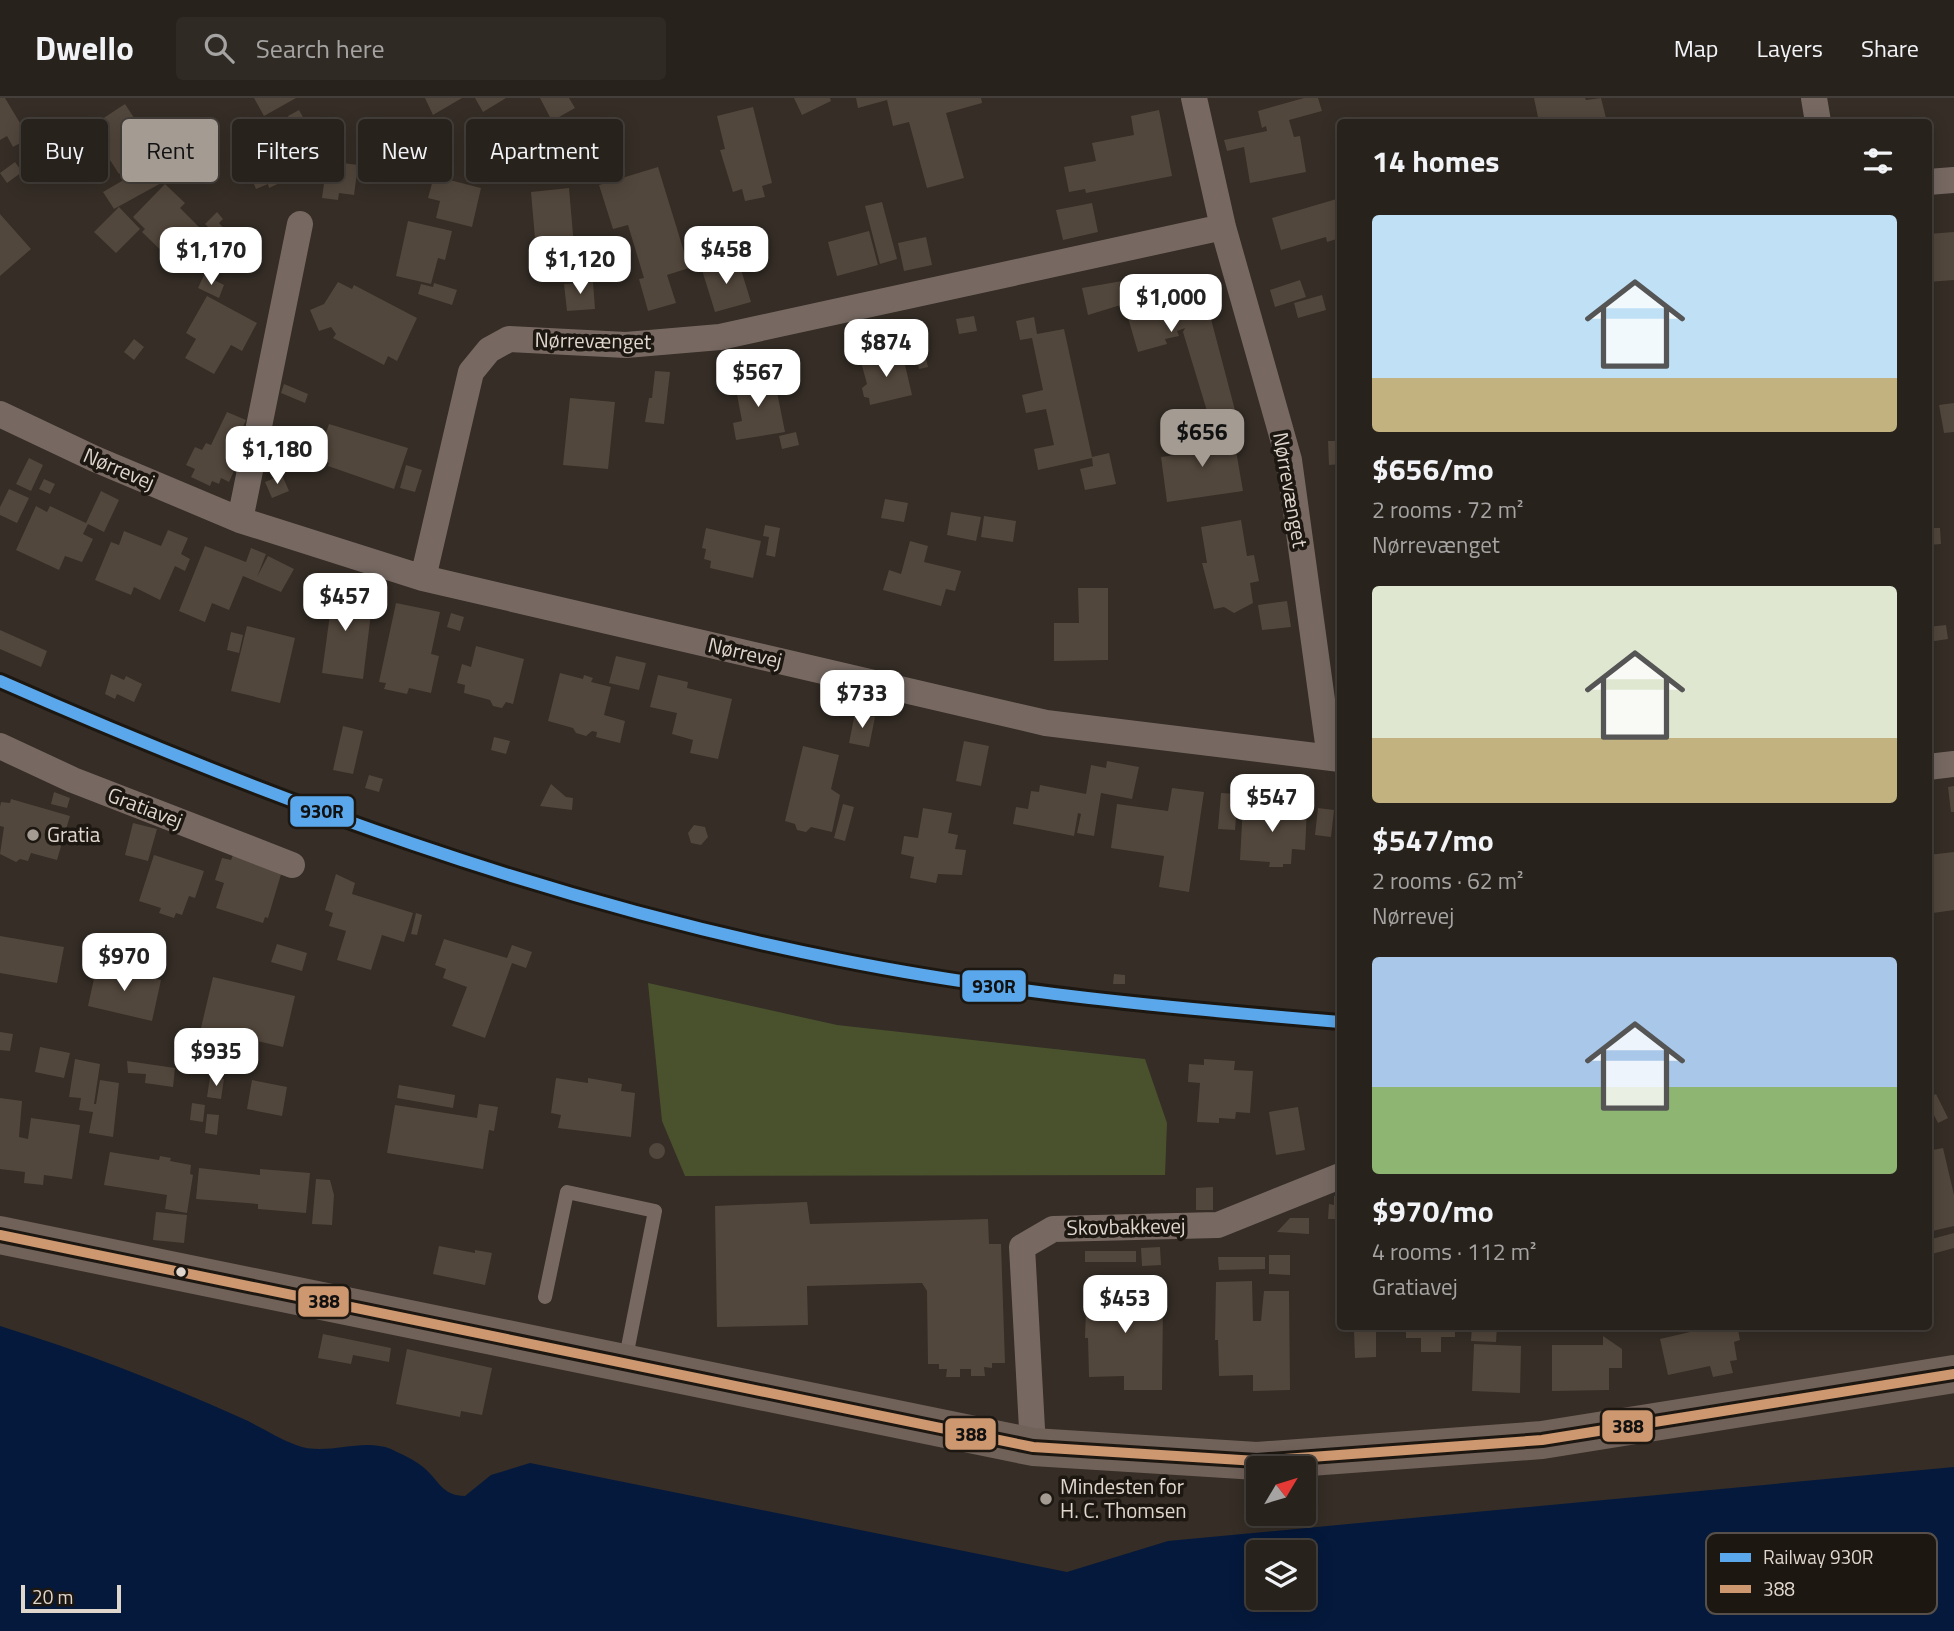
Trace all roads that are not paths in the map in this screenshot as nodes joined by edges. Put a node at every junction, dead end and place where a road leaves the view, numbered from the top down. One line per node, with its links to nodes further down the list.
1 (1194, 98): 7 (street, Nørrevænget)
2 (1814, 98): 3 (street)
3 (1818, 119)
4 (1954, 180): 5 (street)
5 (1932, 182)
6 (300, 224): 9 (street)
7 (1223, 227): 10 (street, Nørrevænget); 12 (street, Nørrevænget)
8 (0, 414): 9 (street, Nørrevej)
9 (240, 520): 10 (street, Nørrevej)
10 (423, 578): 12 (street, Nørrevej)
11 (0, 747): 15 (street, Gratiavej)
12 (1335, 759)
13 (1954, 764): 14 (street)
14 (1932, 767)
15 (292, 864)
16 (1337, 1176): 21 (street, Skovbakkevej)
17 (0, 1235): 19 (main road)
18 (545, 1297): 19 (lane)
19 (625, 1364): 21 (main road)
20 (1954, 1374): 21 (main road)
21 (1034, 1447)

